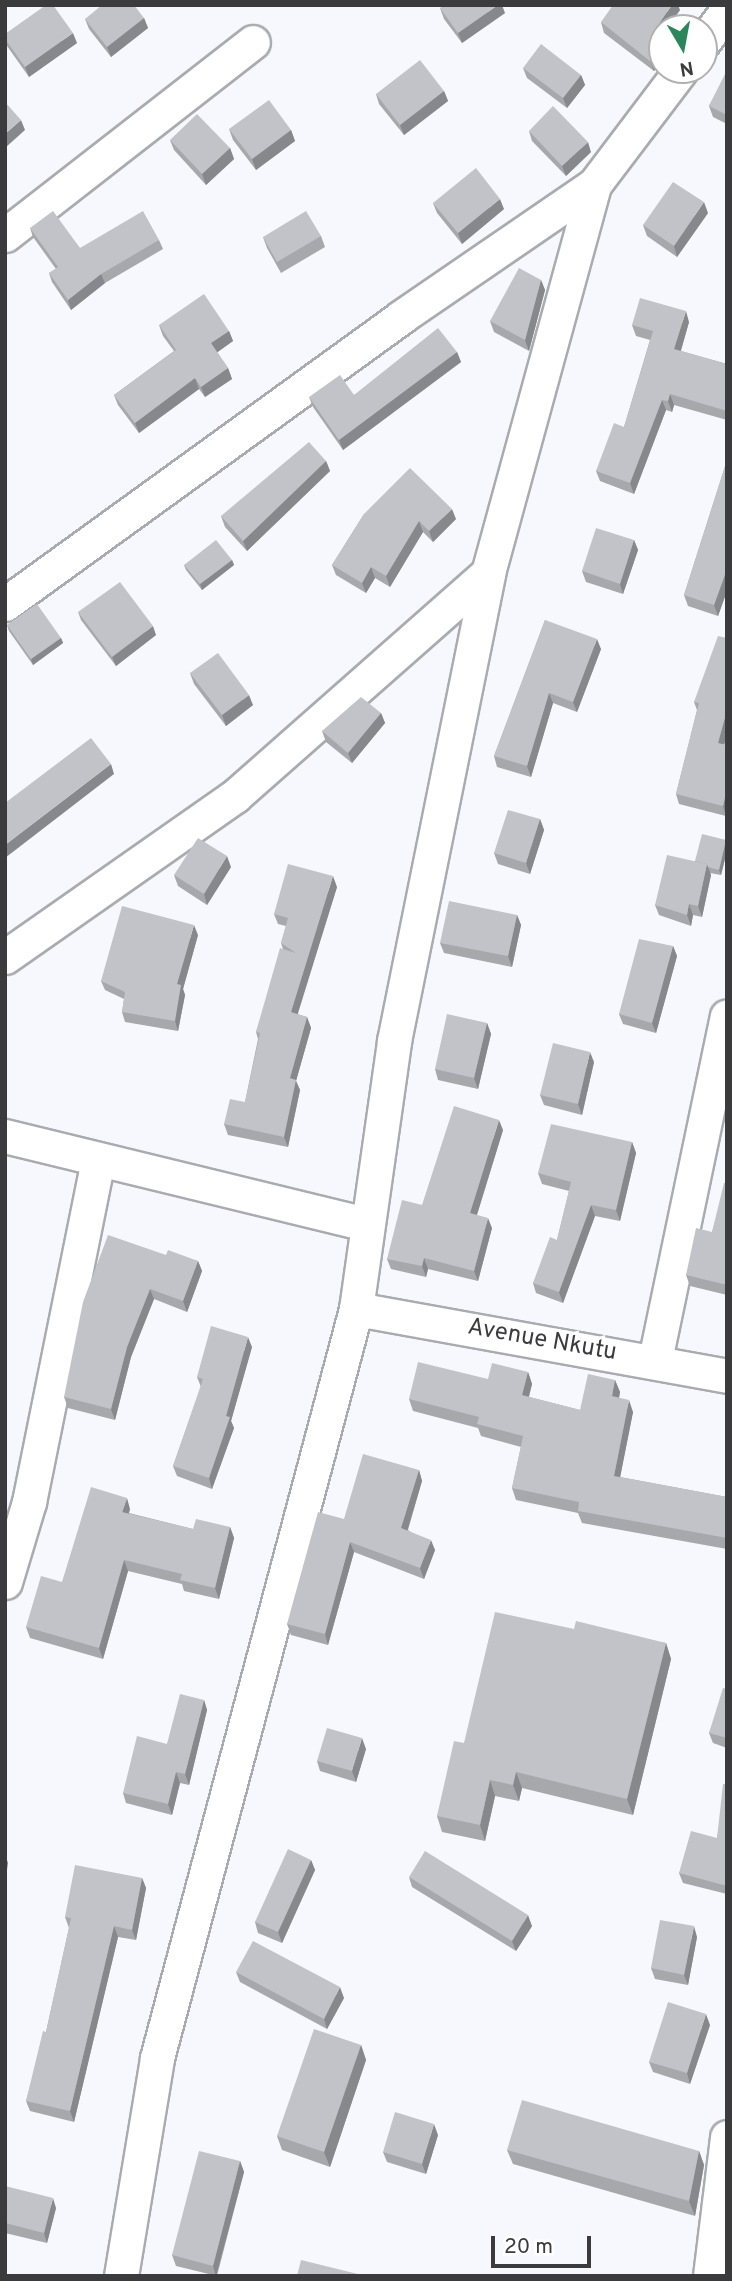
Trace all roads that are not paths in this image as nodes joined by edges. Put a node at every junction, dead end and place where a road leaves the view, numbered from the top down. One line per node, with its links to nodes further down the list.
1 (253, 42): 4 (street)
2 (670, 84): 3 (street)
3 (594, 185): 5 (street); 6 (street)
4 (5, 235)
5 (488, 573): 7 (street); 11 (street)
6 (5, 604)
7 (5, 957)
8 (727, 1016): 13 (street)
9 (5, 1136): 10 (street)
10 (97, 1160): 11 (street); 15 (street)
11 (366, 1224): 12 (street)
12 (356, 1309): 13 (street, Avenue Nkutu); 17 (street)
13 (654, 1360): 14 (street, Avenue Nkutu)
14 (727, 1376)
15 (5, 1582)
16 (727, 2137): 18 (street)
17 (121, 2276)
18 (710, 2276)

